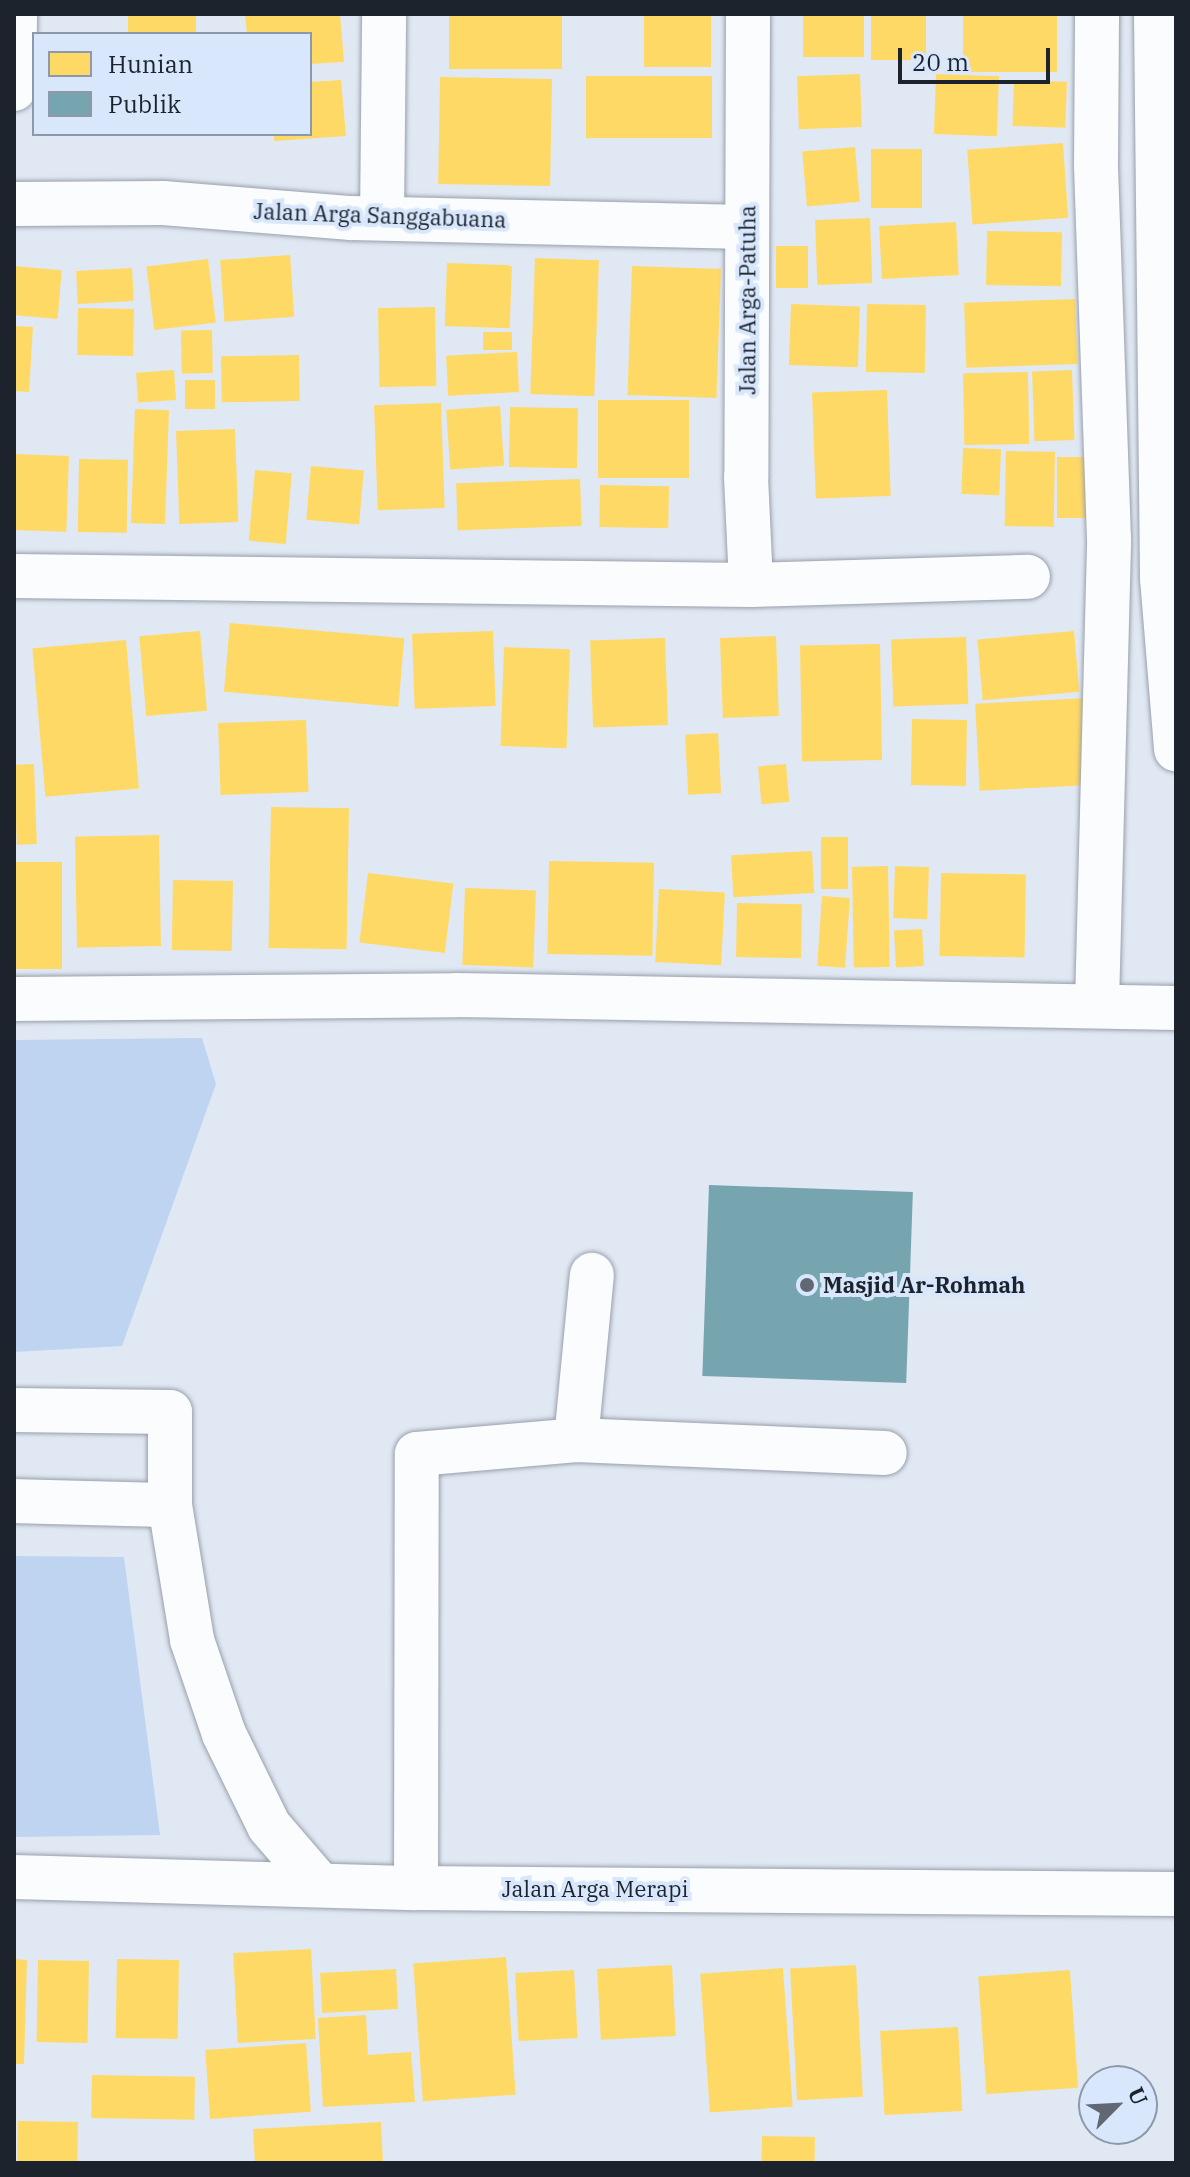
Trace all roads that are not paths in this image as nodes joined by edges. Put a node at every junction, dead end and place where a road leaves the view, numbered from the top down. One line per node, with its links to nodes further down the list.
1 (15, 14): 6 (street)
2 (384, 14): 8 (street)
3 (748, 14): 9 (street, Jalan Arga-Patuha)
4 (1097, 14): 10 (street)
5 (1156, 14): 13 (street)
6 (14, 89)
7 (14, 204): 8 (street, Jalan Arga Sanggabuana)
8 (382, 218): 9 (street, Jalan Arga Sanggabuana)
9 (747, 227): 14 (street, Jalan Arga-Patuha)
10 (1109, 574): 13 (street); 17 (street)
11 (14, 576): 14 (street)
12 (1028, 577): 14 (street)
13 (1169, 578): 15 (street)
14 (751, 585)
15 (1176, 749)
16 (14, 999): 17 (street)
17 (1097, 1004): 18 (street)
18 (1176, 1008)
19 (592, 1275): 21 (street)
20 (14, 1410): 24 (street)
21 (576, 1440): 22 (street); 27 (street)
22 (885, 1453)
23 (14, 1501): 24 (street)
24 (170, 1505): 26 (street)
25 (14, 1877): 26 (street, Jalan Arga Merapi)
26 (319, 1884): 27 (street, Jalan Arga Merapi)
27 (416, 1888): 28 (street, Jalan Arga Merapi)
28 (1176, 1894)

